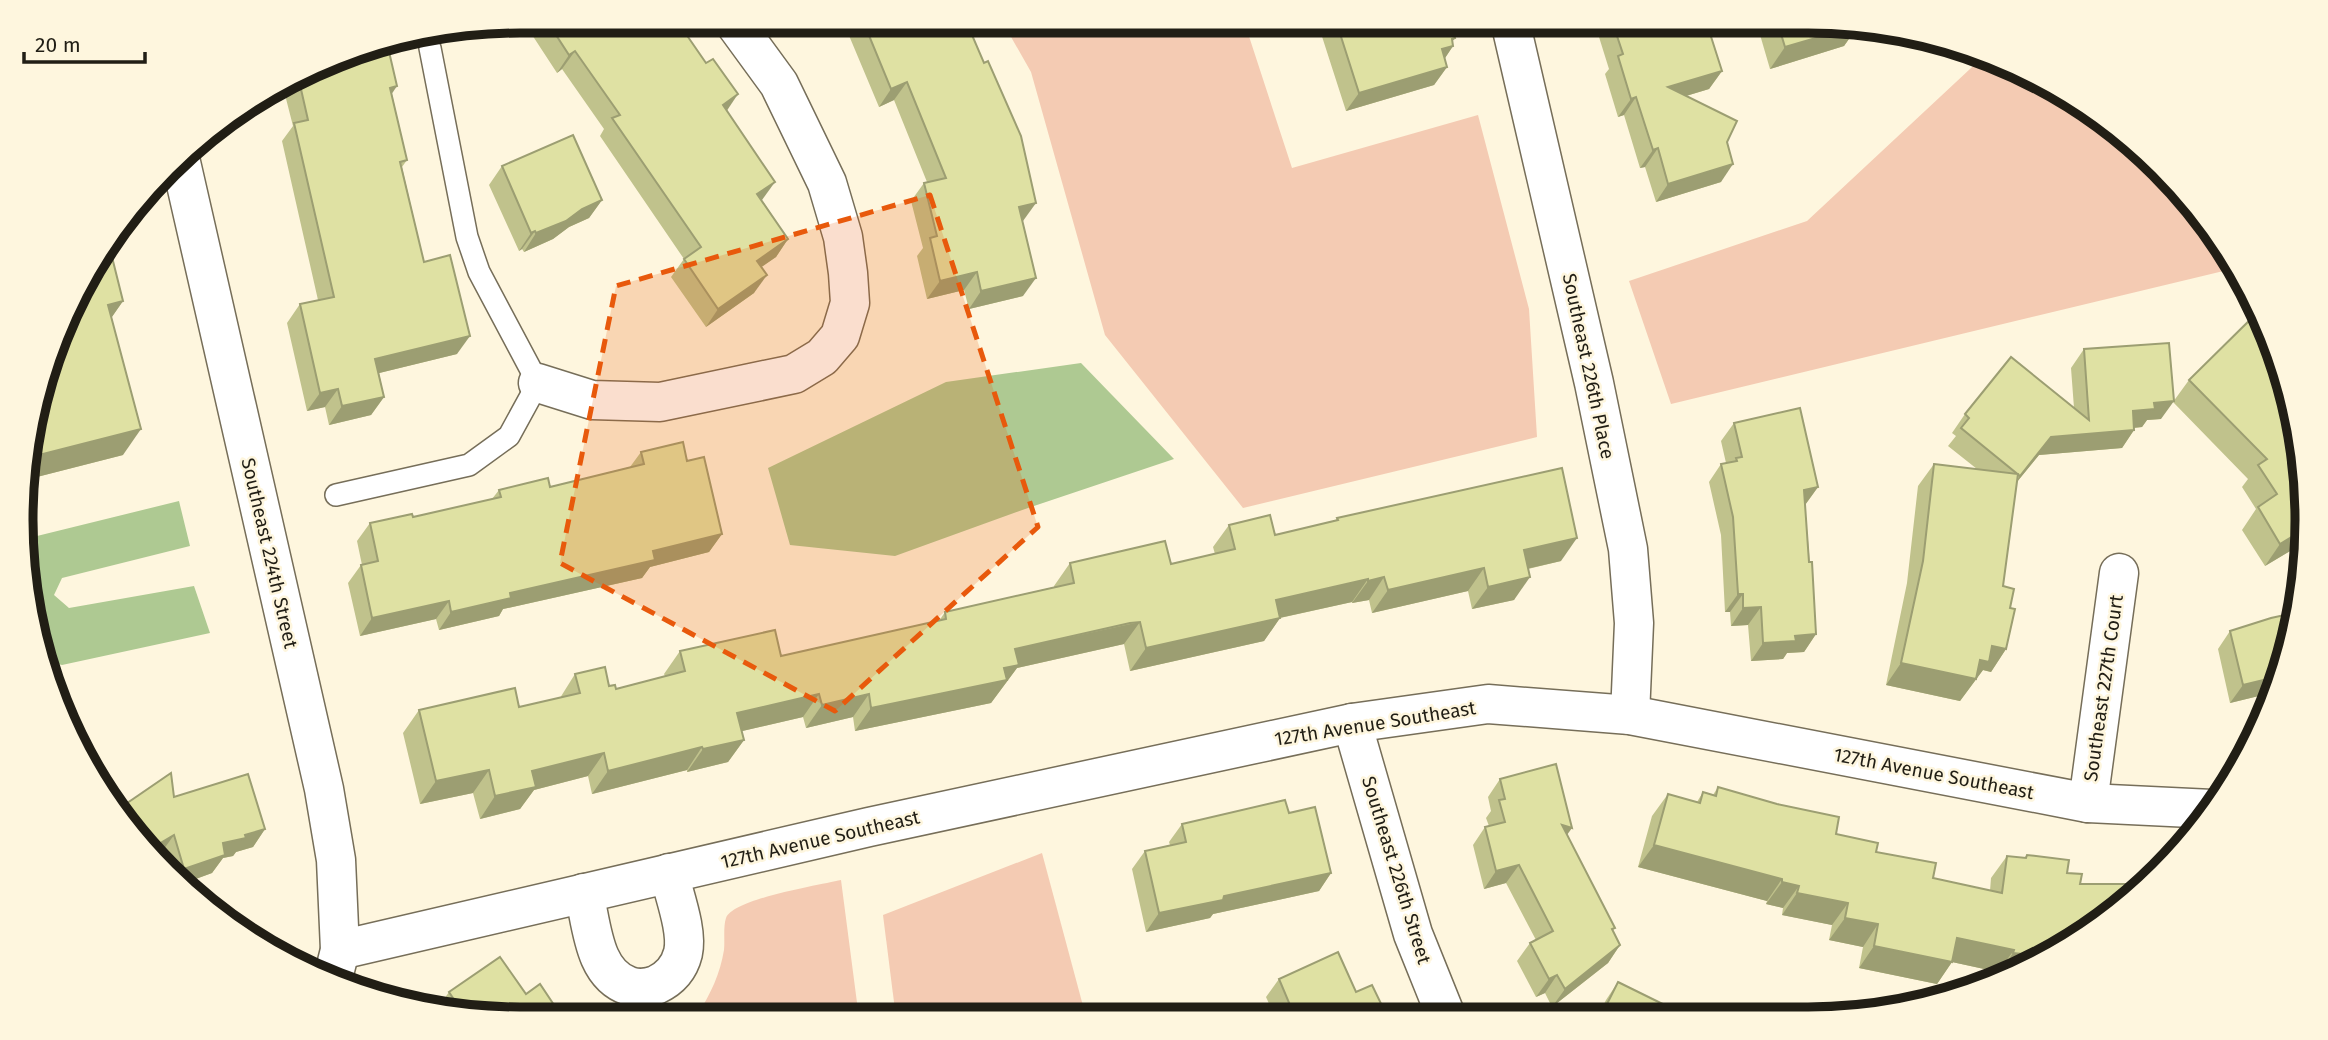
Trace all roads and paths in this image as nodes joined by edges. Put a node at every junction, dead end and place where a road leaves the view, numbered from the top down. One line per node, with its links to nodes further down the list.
1 (742, 33): 5 (street)
2 (1513, 33): 8 (street, Southeast 226th Place)
3 (430, 48): 5 (lane)
4 (182, 170): 14 (street, Southeast 224th Street)
5 (538, 383): 6 (lane)
6 (336, 495)
7 (2119, 573): 10 (street, Southeast 227th Court)
8 (1630, 715): 9 (street, 127th Avenue Southeast); 10 (street, 127th Avenue Southeast)
9 (1352, 723): 12 (street, 127th Avenue Southeast); 16 (street, Southeast 226th Street)
10 (2088, 803): 11 (street, 127th Avenue Southeast)
11 (2200, 808)
12 (669, 873): 13 (street, 127th Avenue Southeast); 15 (street)
13 (584, 893): 14 (street, 127th Avenue Southeast); 15 (street)
14 (336, 966)
15 (641, 1003)
16 (1442, 1007)

